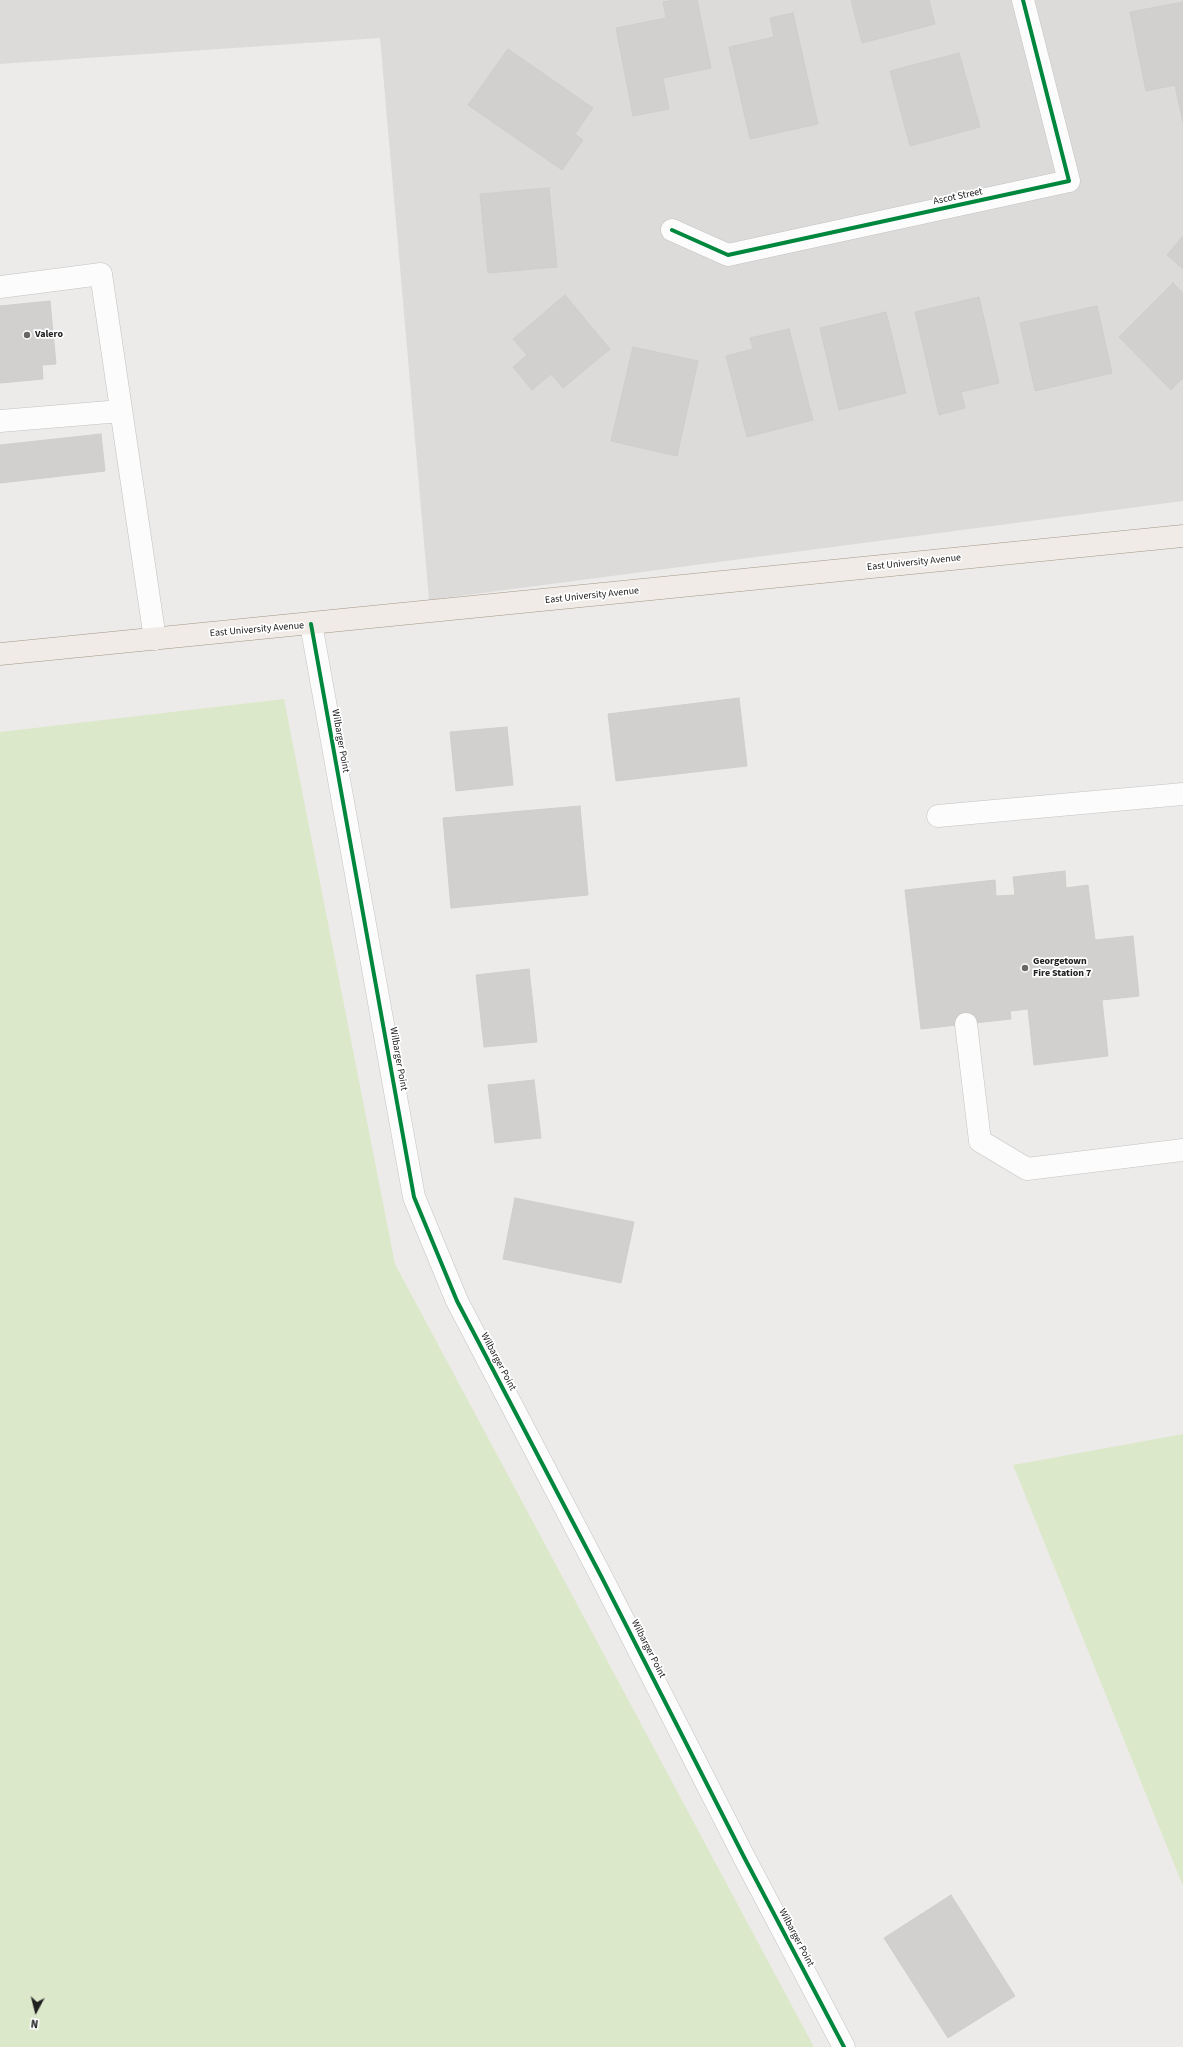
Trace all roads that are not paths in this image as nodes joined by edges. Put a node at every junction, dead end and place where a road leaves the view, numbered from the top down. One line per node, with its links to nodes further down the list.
1 (1023, 0): 2 (street, Ascot Street)
2 (672, 230)
3 (0, 287): 4 (street)
4 (122, 411): 5 (street); 8 (street)
5 (0, 421)
6 (1183, 536): 7 (main road, East University Avenue)
7 (311, 624): 8 (main road, East University Avenue); 14 (street, Wilbarger Point)
8 (155, 639): 9 (main road, East University Avenue)
9 (0, 654)
10 (1183, 794): 11 (street)
11 (938, 816)
12 (966, 1024): 13 (street)
13 (1183, 1150)
14 (844, 2047)

